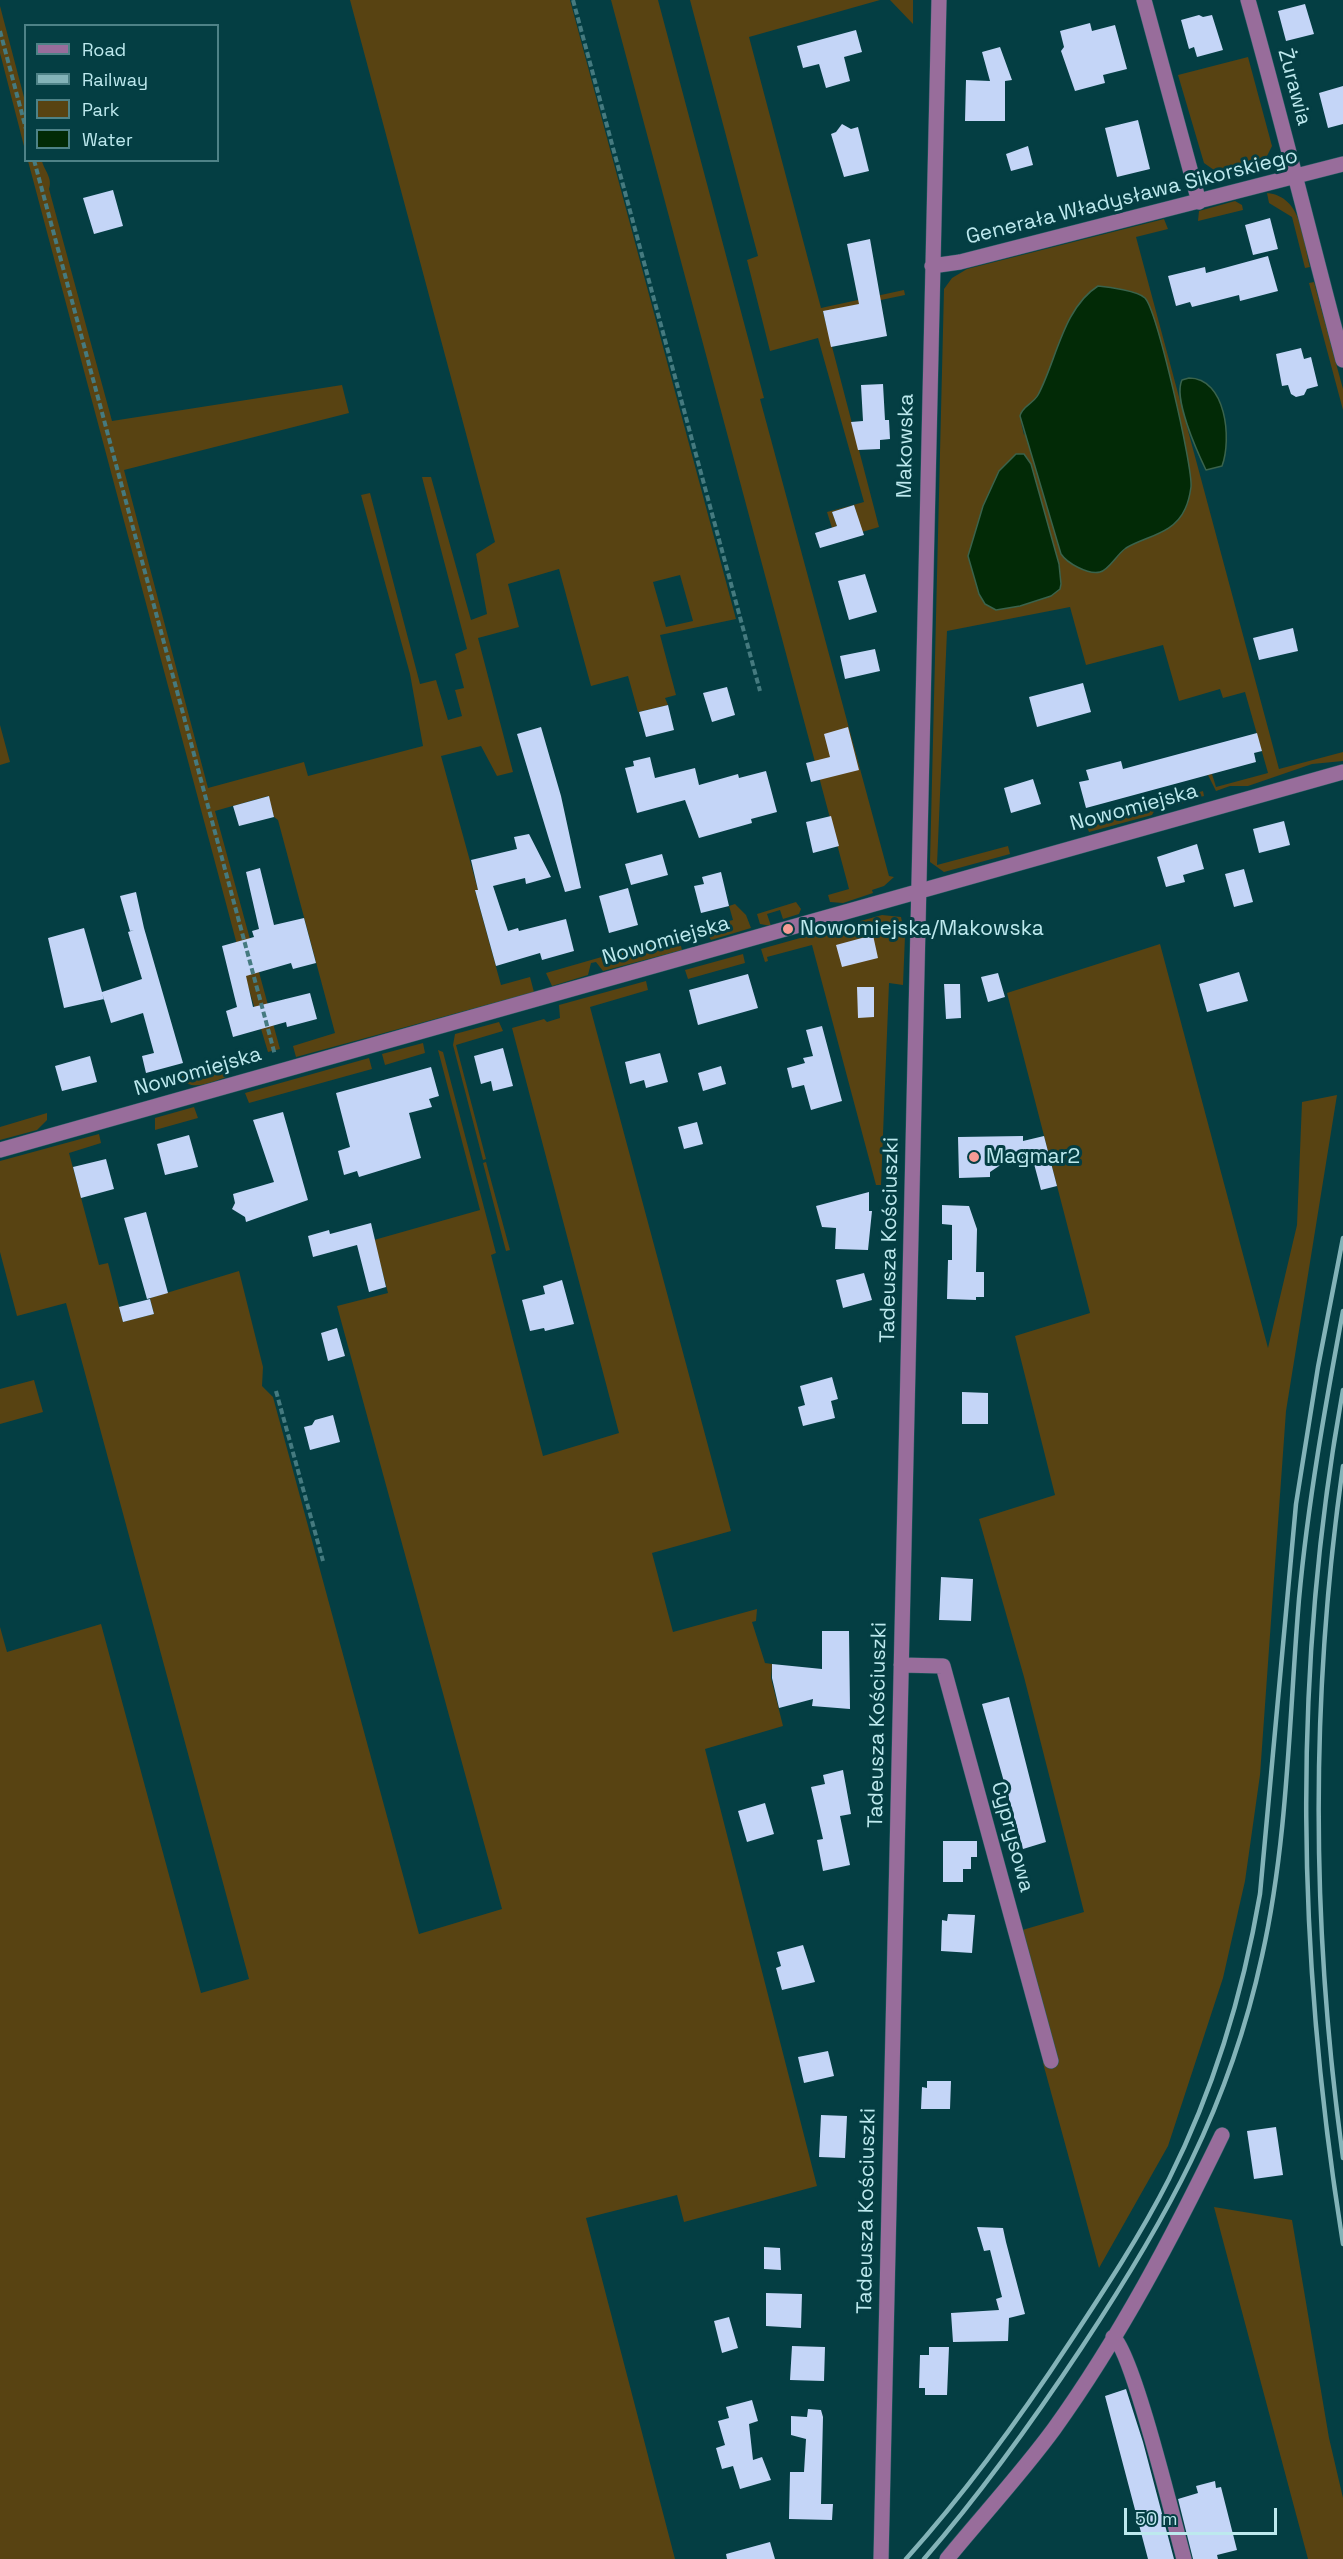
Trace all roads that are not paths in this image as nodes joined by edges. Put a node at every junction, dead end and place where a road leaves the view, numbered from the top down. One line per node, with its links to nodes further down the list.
1 (939, 0): 7 (street, Makowska)
2 (1144, 0): 6 (street)
3 (1248, 0): 5 (street, Żurawia)
4 (1343, 164): 5 (street, Generała Władysława Sikorskiego)
5 (1297, 177): 6 (street, Generała Władysława Sikorskiego); 8 (street, Żurawia)
6 (1199, 202): 7 (street, Generała Władysława Sikorskiego)
7 (932, 266): 10 (street, Makowska)
8 (1343, 360)
9 (1343, 772): 10 (street, Nowomiejska)
10 (917, 893): 11 (street, Nowomiejska); 12 (street, Tadeusza Kościuszki)
11 (0, 1150)
12 (901, 1665): 13 (street, Cyprysowa); 16 (street, Tadeusza Kościuszki)
13 (1051, 2061)
14 (1222, 2135): 15 (street)
15 (1113, 2337): 17 (street); 18 (street)
16 (881, 2559)
17 (946, 2559)
18 (1184, 2559)

